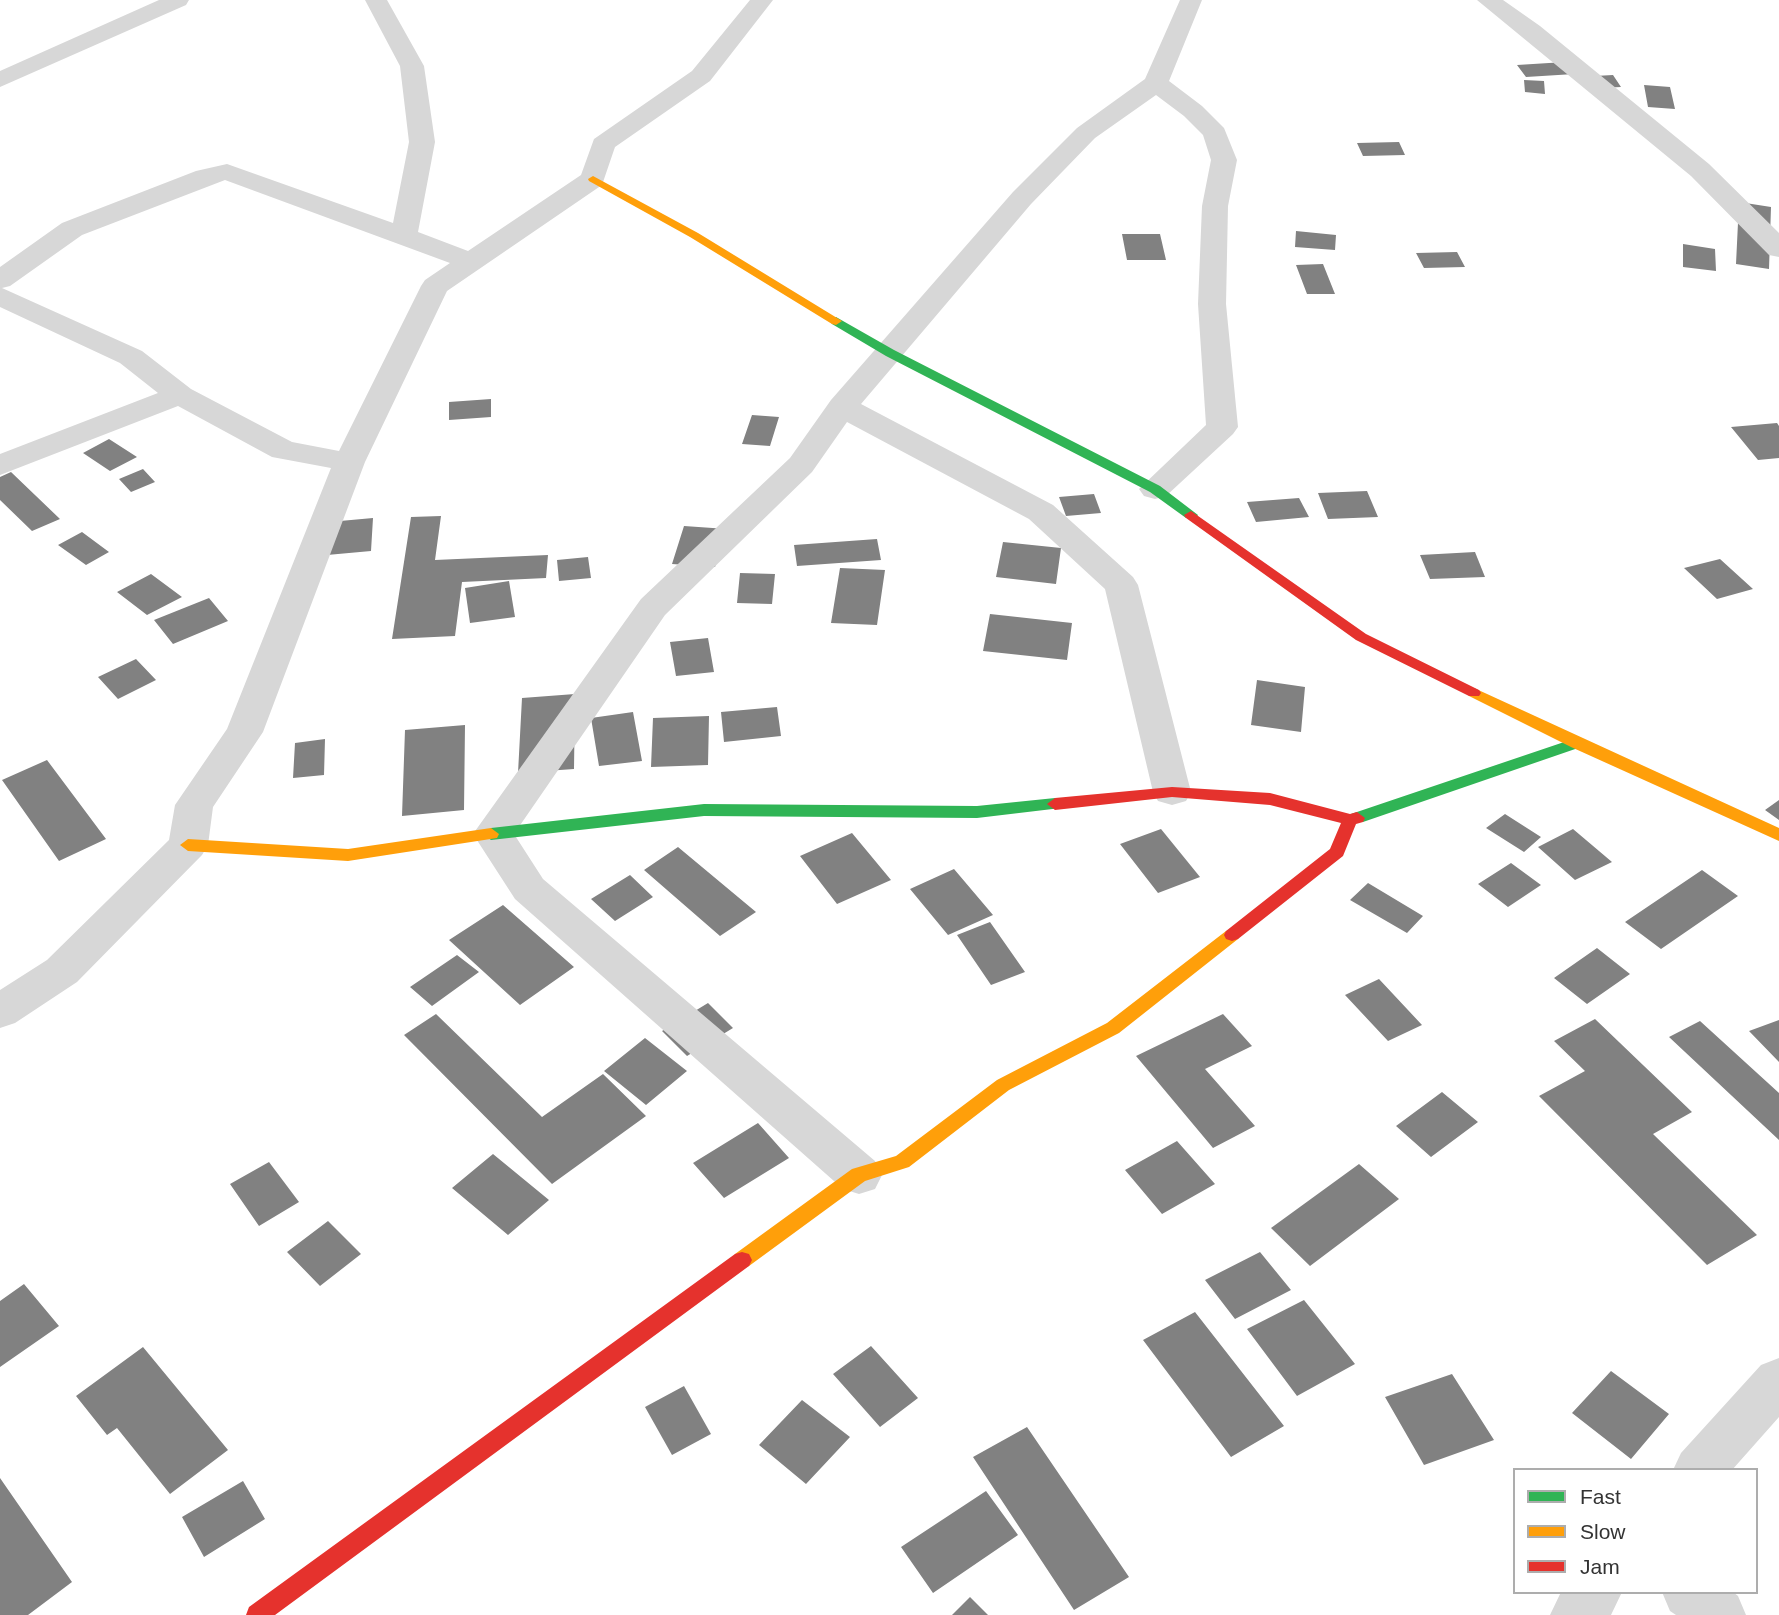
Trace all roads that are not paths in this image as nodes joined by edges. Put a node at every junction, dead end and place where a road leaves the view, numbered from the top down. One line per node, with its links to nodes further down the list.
1 (178, 0): 6 (street)
2 (376, 0): 9 (street)
3 (762, 0): 8 (street)
4 (1191, 0): 7 (street)
5 (1488, 0): 10 (street)
6 (0, 80)
7 (1156, 83): 14 (street); 19 (street)
8 (593, 178): 11 (street); 14 (street)
9 (404, 236): 11 (street); 12 (street)
10 (1779, 249)
11 (470, 263): 17 (street)
12 (0, 280)
13 (0, 296): 15 (street)
14 (890, 352): 16 (street); 19 (street)
15 (180, 395): 17 (street); 18 (street)
16 (842, 407): 21 (street); 23 (street)
17 (349, 462): 25 (street)
18 (0, 465)
19 (1155, 489): 20 (street)
20 (1576, 743): 22 (street); 24 (street)
21 (1172, 792): 22 (street); 23 (street)
22 (1350, 820): 27 (street)
23 (493, 834): 25 (street); 27 (street)
24 (1779, 835)
25 (188, 845): 26 (street)
26 (0, 1011)
27 (859, 1175): 32 (street)
28 (1779, 1381): 29 (street)
29 (1701, 1468)
30 (1593, 1594): 33 (street)
31 (1692, 1594): 34 (street)
32 (257, 1615)
33 (1577, 1615)
34 (1719, 1615)

